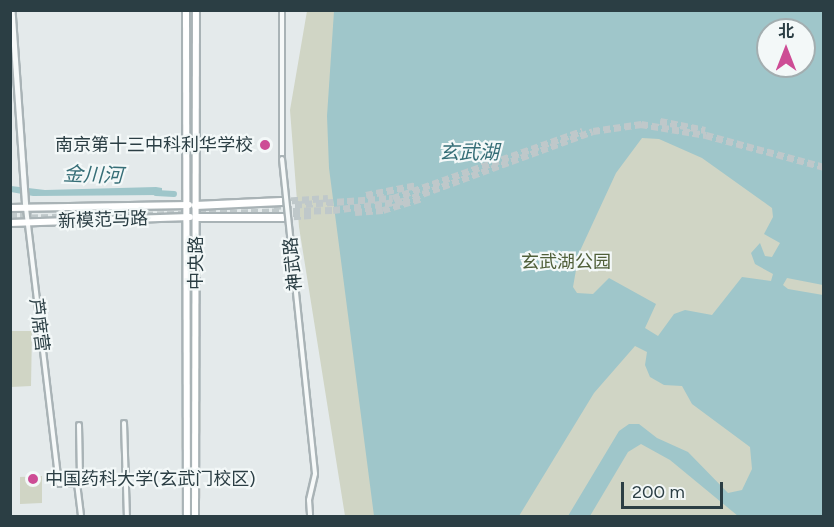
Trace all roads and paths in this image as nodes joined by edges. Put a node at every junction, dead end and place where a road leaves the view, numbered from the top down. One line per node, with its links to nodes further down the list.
1 (12, 10): 11 (street)
2 (186, 10): 7 (main road, 中央路)
3 (196, 10): 8 (main road, 中央路)
4 (282, 10): 26 (street, 神武路, bridge)
5 (281, 201): 6 (highway)
6 (212, 204): 8 (highway); 16 (highway)
7 (186, 205): 8 (main road, 新模范马路); 9 (main road, 新模范马路); 12 (main road, 中央路)
8 (195, 205): 13 (main road, 中央路)
9 (162, 206): 11 (main road, 新模范马路); 15 (main road)
10 (10, 208): 11 (main road, 新模范马路)
11 (26, 208): 17 (street, 芦席营)
12 (186, 217): 13 (main road, 新模范马路); 15 (main road, 新模范马路); 24 (main road, 中央路)
13 (196, 217): 16 (highway); 25 (main road, 中央路)
14 (283, 217): 16 (highway)
15 (166, 218): 17 (main road, 新模范马路)
16 (213, 218)
17 (27, 222): 18 (main road, 新模范马路); 22 (street, 芦席营)
18 (10, 223)
19 (124, 423): 23 (street)
20 (80, 426): 21 (street)
21 (80, 478)
22 (81, 516)
23 (127, 516)
24 (187, 516)
25 (195, 516)
26 (310, 516)

